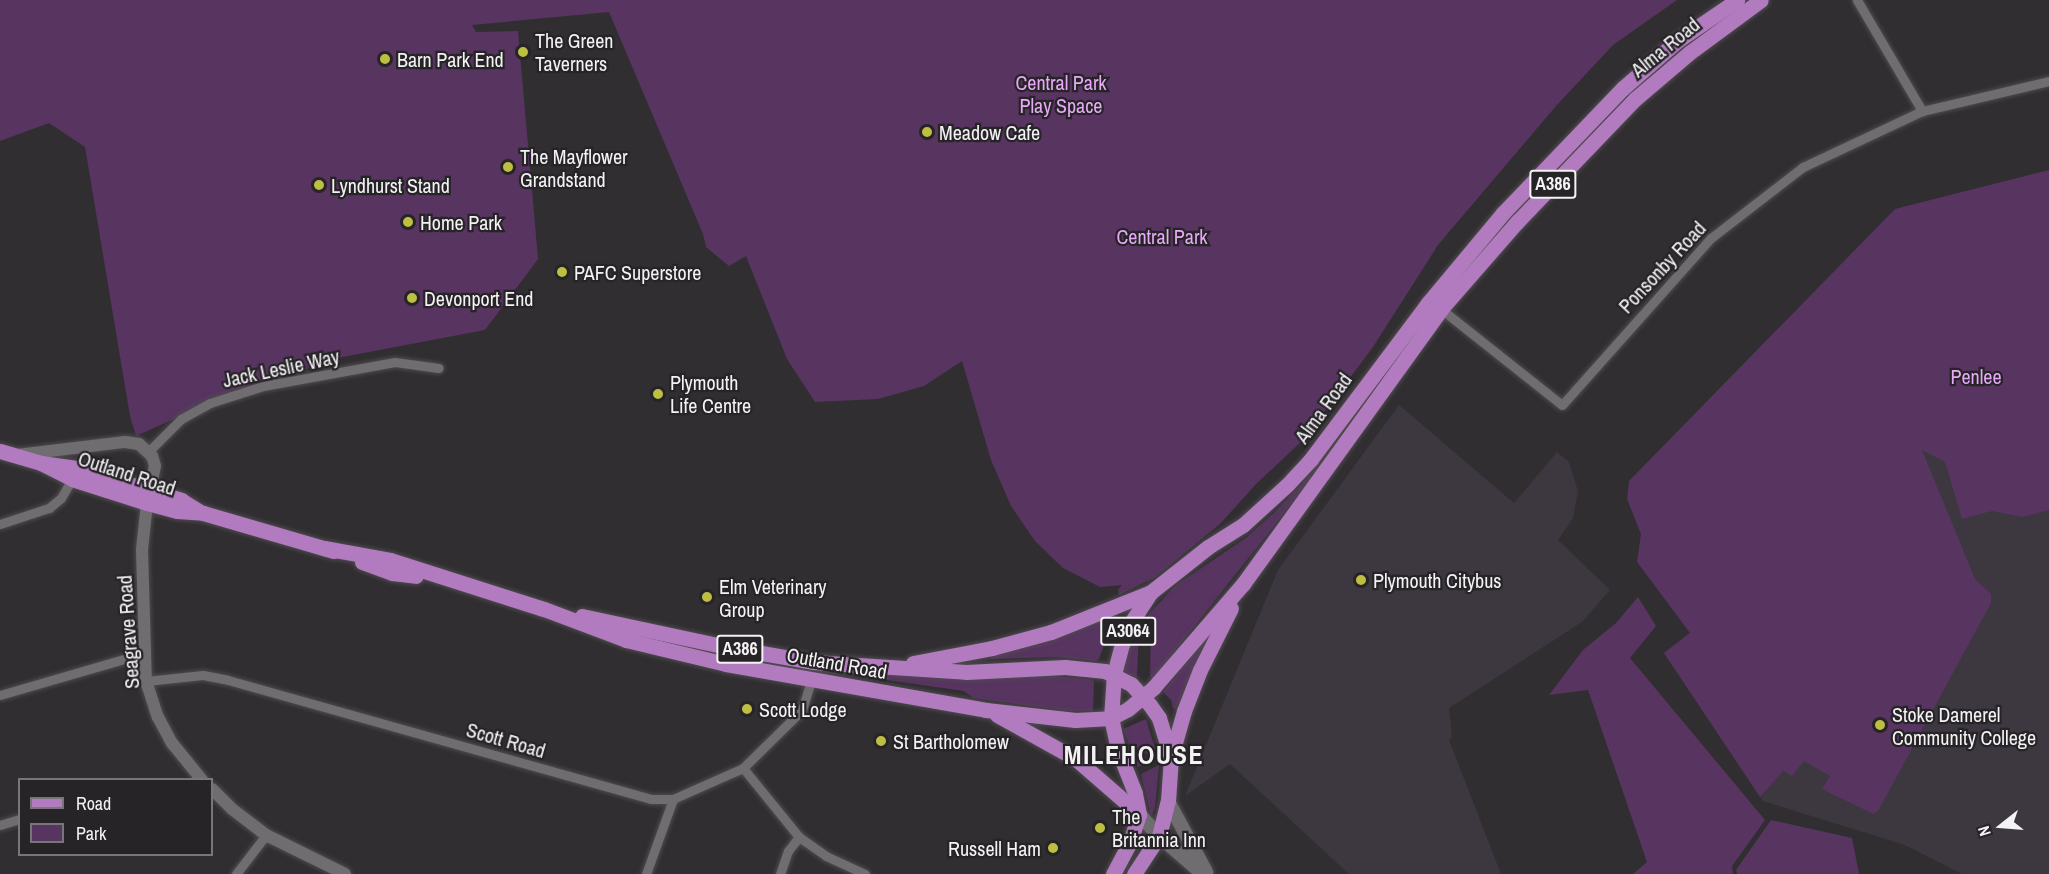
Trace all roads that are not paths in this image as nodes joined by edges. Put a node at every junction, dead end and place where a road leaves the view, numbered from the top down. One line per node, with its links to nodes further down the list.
1 (1737, 0): 16 (main road, Alma Road / A386)
2 (1761, 0): 6 (main road, Alma Road / A386)
3 (1857, 0): 5 (street)
4 (2049, 81): 5 (street, Ponsonby Road)
5 (1922, 111): 6 (street, Ponsonby Road)
6 (1441, 309): 15 (main road, Alma Road / A386)
7 (439, 369): 9 (street, Jack Leslie Way)
8 (0, 452): 10 (main road, Outland Road / A386)
9 (148, 452): 10 (street); 13 (street, Seagrave Road)
10 (16, 455): 11 (main road, Outland Road / A386)
11 (41, 463): 12 (main road, Outland Road / A386); 13 (main road, Outland Road)
12 (72, 479): 13 (main road, Outland Road / A386); 14 (street)
13 (148, 496): 17 (main road, Outland Road / A386); 18 (street, Seagrave Road)
14 (0, 524)
15 (1243, 584): 24 (main road, Alma Road / A386); 27 (main road, Alma Road / A386)
16 (1151, 592): 19 (main road, Outland Road / A386); 20 (main road, Alma Road / A3064)
17 (544, 609): 19 (main road, Outland Road / A386); 22 (main road, Outland Road / A386)
18 (145, 653): 21 (street, Seagrave Road); 23 (street)
19 (895, 666): 20 (main road, Outland Road / A386)
20 (1114, 674): 24 (main road, Outland Road / A386); 26 (main road, Alma Road / A3064)
21 (146, 681): 29 (street, Seagrave Road); 31 (street, Scott Road)
22 (812, 681): 25 (main road, Outland Road / A386); 28 (street, Scott Road)
23 (0, 695)
24 (1144, 697): 26 (main road, Alma Road / A386); 27 (main road, Outland Road / A386)
25 (986, 710): 26 (main road, Outland Road / A386); 33 (main road, Outland Road / A386)
26 (1111, 718): 33 (main road, A3064)
27 (1171, 757): 32 (main road)
28 (743, 768): 31 (street, Scott Road); 38 (street)
29 (200, 778)
30 (213, 790): 36 (street)
31 (673, 799): 41 (street)
32 (1168, 801): 37 (main road); 46 (main road)
33 (1139, 814): 37 (main road, Outland Road); 44 (main road)
34 (18, 820): 35 (street)
35 (0, 825)
36 (266, 835): 39 (street); 40 (street)
37 (1159, 836): 45 (main road); 46 (main road, Outland Road)
38 (799, 837): 42 (street); 43 (street)
39 (236, 874)
40 (345, 874)
41 (646, 874)
42 (780, 874)
43 (865, 874)
44 (1113, 874)
45 (1134, 874)
46 (1205, 874)

